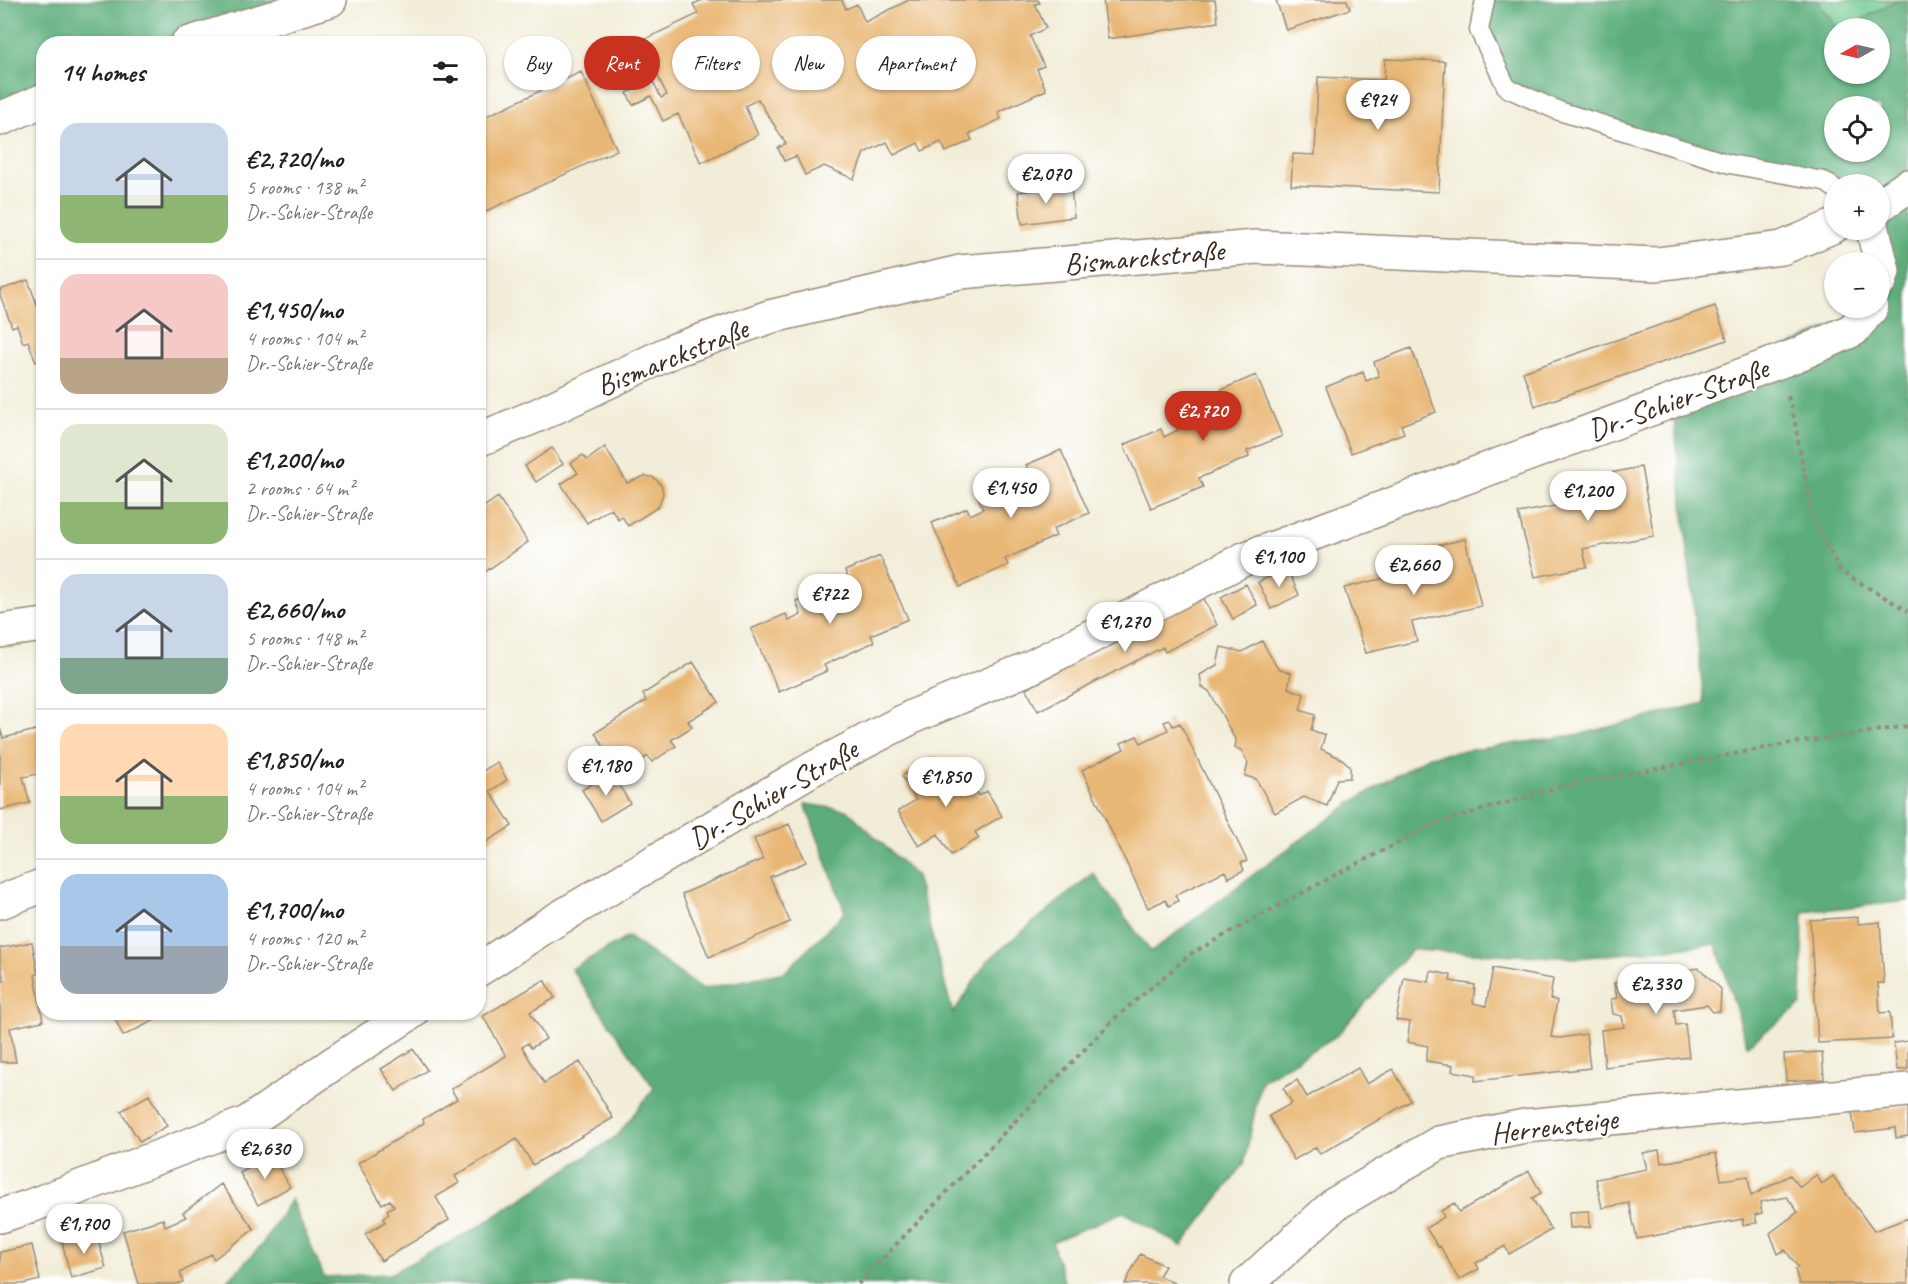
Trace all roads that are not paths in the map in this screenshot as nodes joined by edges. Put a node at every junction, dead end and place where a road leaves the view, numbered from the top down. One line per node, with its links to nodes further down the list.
1 (330, 0): 3 (street)
2 (1485, 0): 6 (lane)
3 (213, 36)
4 (36, 103): 5 (street)
5 (0, 119)
6 (1824, 181)
7 (1908, 186): 8 (street)
8 (1890, 198)
9 (1824, 230): 11 (street, Bismarckstraße)
10 (1863, 318): 16 (street, Dr.-Schier-Straße)
11 (486, 437)
12 (36, 626): 13 (street)
13 (0, 631)
14 (36, 888): 15 (street)
15 (0, 902)
16 (486, 965)
17 (400, 1020): 19 (street)
18 (1908, 1090): 20 (street, Herrensteige)
19 (0, 1216)
20 (1247, 1284)

